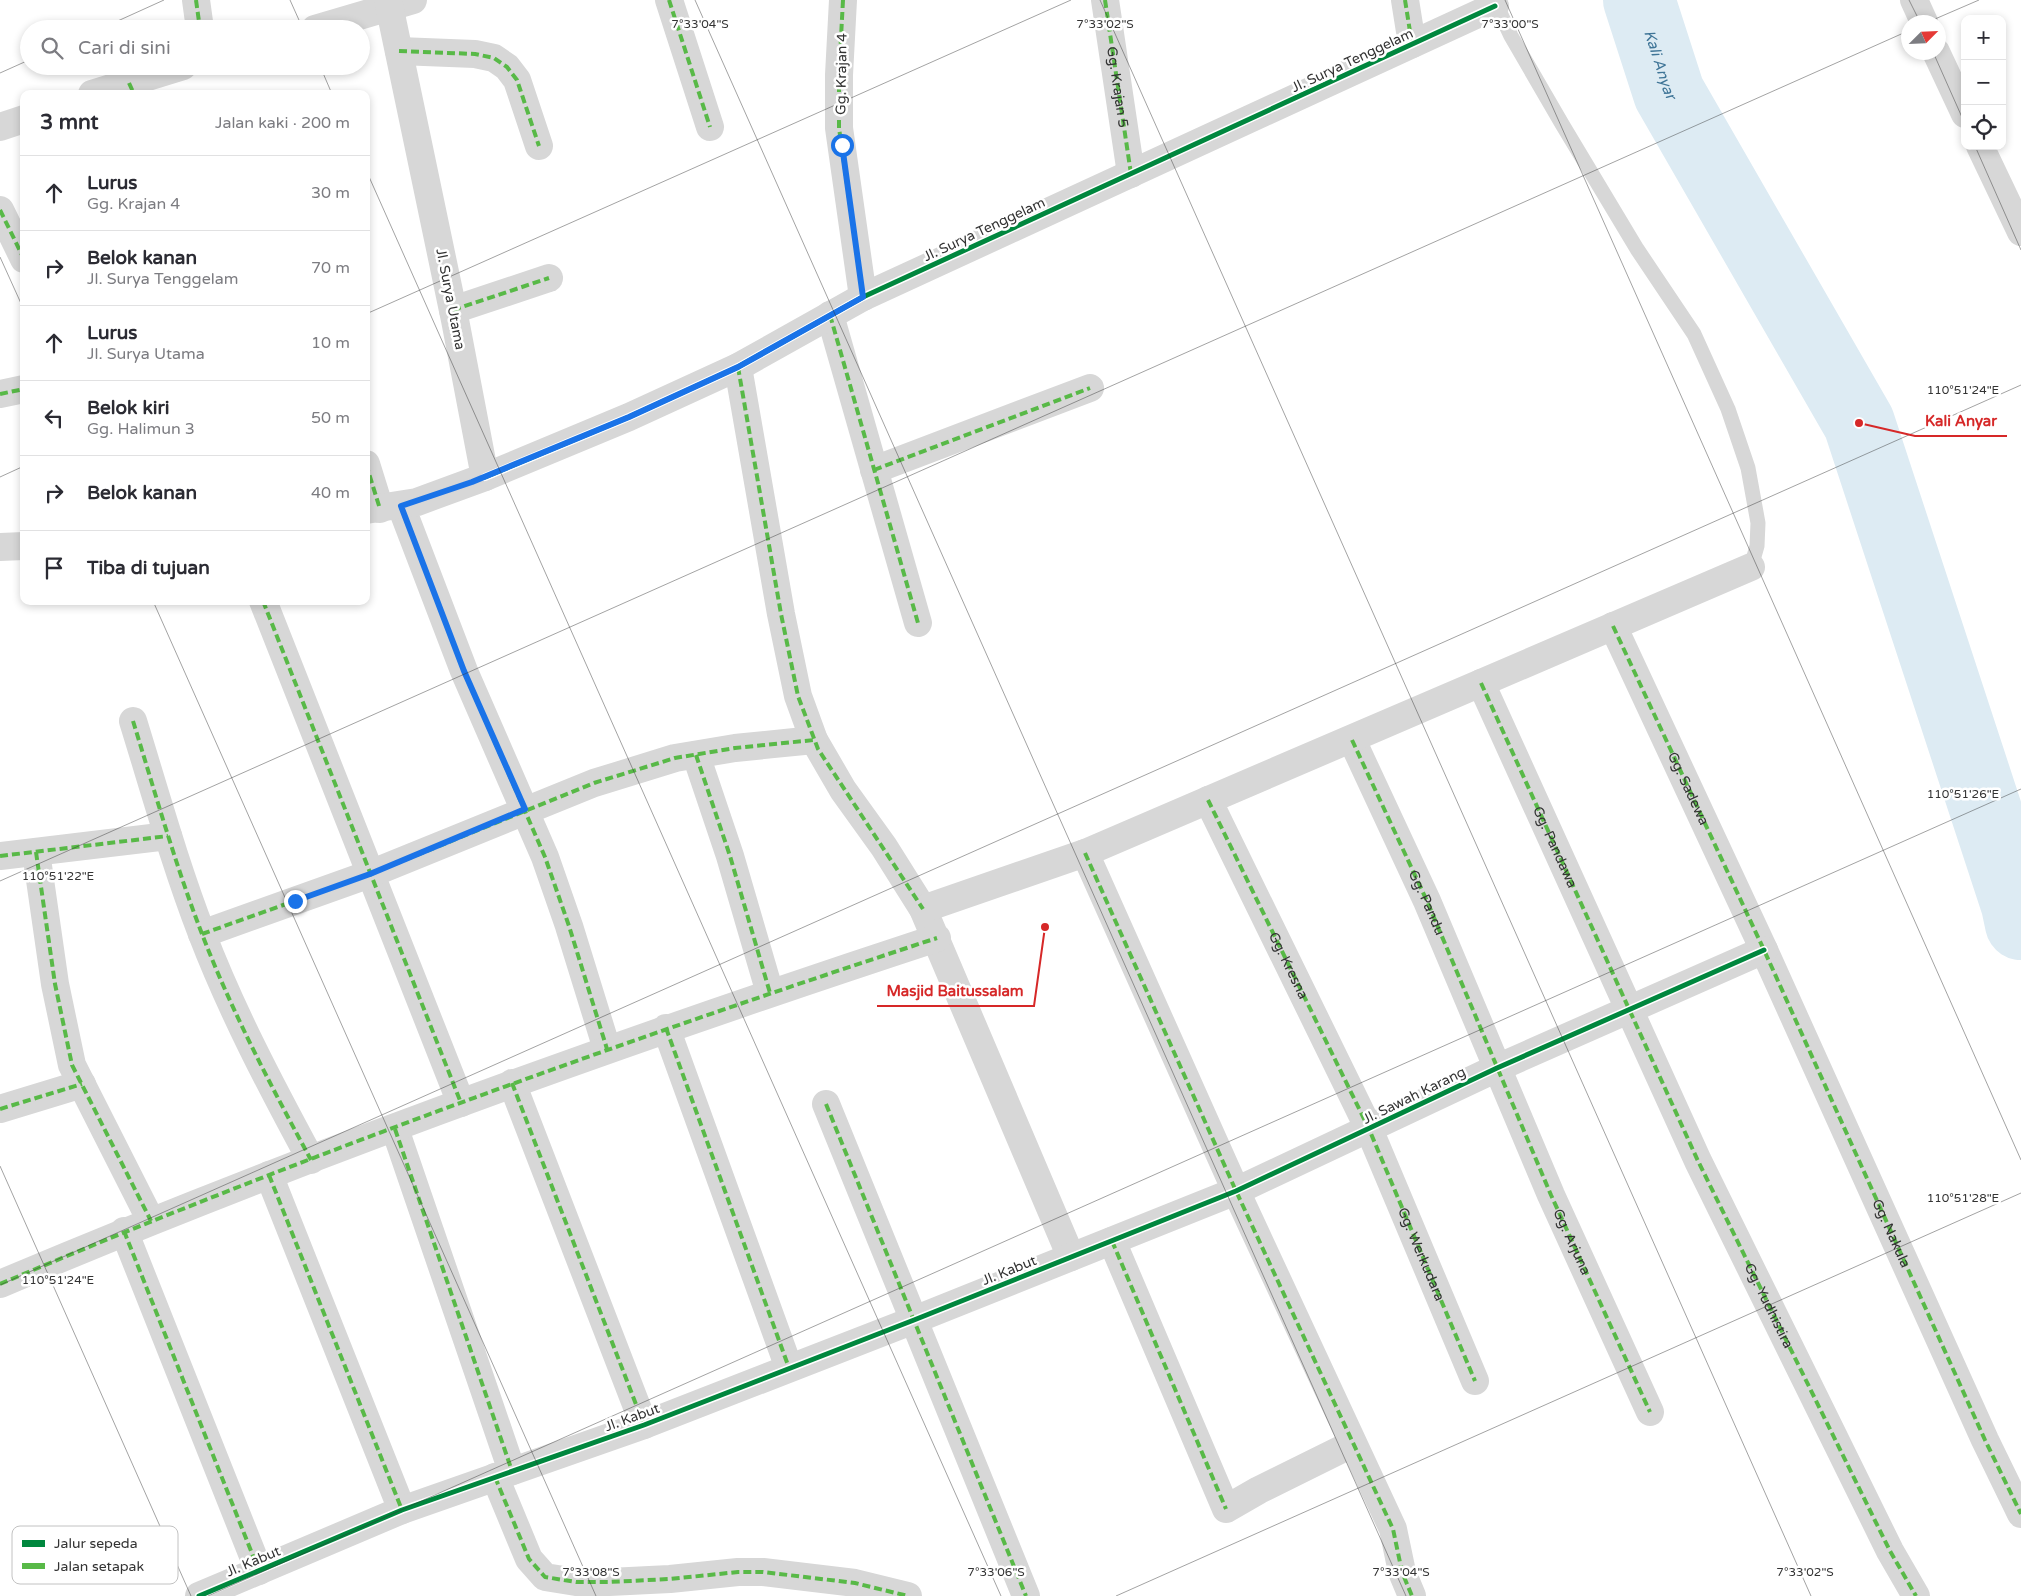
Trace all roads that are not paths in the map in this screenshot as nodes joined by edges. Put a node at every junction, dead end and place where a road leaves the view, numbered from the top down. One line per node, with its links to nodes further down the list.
1 (196, 0): 10 (street)
2 (669, 0): 20 (street)
3 (843, 0): 29 (street, Gg. Krajan 4)
4 (1105, 0): 24 (street, Gg. Krajan 5)
5 (1405, 0): 12 (street)
6 (1914, 0): 9 (street)
7 (397, 3): 11 (street); 13 (street, Jl. Surya Utama)
8 (1494, 3): 12 (street, Jl. Surya Tenggelam); 42 (lane)
9 (1921, 15)
10 (199, 20)
11 (343, 20)
12 (1412, 44): 24 (street, Jl. Surya Tenggelam)
13 (399, 51): 22 (street); 30 (street, Jl. Surya Utama)
14 (1940, 60): 18 (street)
15 (162, 75): 16 (street)
16 (131, 88): 17 (street)
17 (118, 90)
18 (1961, 105)
19 (20, 120): 21 (street)
20 (710, 127)
21 (0, 128)
22 (539, 146)
23 (1982, 150): 26 (street)
24 (1131, 174): 29 (street, Jl. Surya Tenggelam)
25 (0, 210): 27 (street)
26 (2021, 232)
27 (20, 251)
28 (549, 278): 30 (street)
29 (863, 297): 31 (street, Jl. Surya Tenggelam)
30 (453, 310): 38 (street, Jl. Surya Utama)
31 (830, 315): 32 (street, Jl. Surya Tenggelam); 36 (street)
32 (738, 367): 38 (street, Jl. Surya Tenggelam); 48 (street)
33 (1090, 388): 36 (street)
34 (20, 390): 35 (street)
35 (0, 394)
36 (874, 470): 44 (street)
37 (370, 474): 39 (street)
38 (485, 477): 39 (street)
39 (383, 508): 52 (street)
40 (20, 546): 41 (street)
41 (0, 547)
42 (1751, 567): 45 (street)
43 (265, 605): 57 (street)
44 (918, 623)
45 (1613, 626): 46 (street); 61 (street, Gg. Sadewa)
46 (1481, 683): 49 (street); 63 (street, Gg. Pandawa)
47 (133, 720): 53 (street)
48 (814, 740): 50 (street); 58 (street)
49 (1352, 740): 51 (street); 66 (street, Gg. Pandu)
50 (696, 755): 52 (street); 62 (street)
51 (1208, 800): 55 (street); 73 (street, Gg. Kresna)
52 (525, 809): 57 (street); 65 (street)
53 (168, 836): 54 (street); 59 (street)
54 (36, 852): 56 (street); 68 (street)
55 (1084, 853): 58 (street); 76 (street)
56 (0, 856)
57 (370, 874): 59 (street); 69 (street)
58 (923, 909): 60 (street)
59 (202, 934): 74 (street)
60 (937, 938): 62 (street); 80 (street)
61 (1764, 950): 63 (street, Jl. Sawah Karang); 90 (street, Gg. Nakula)
62 (770, 993): 64 (street)
63 (1630, 1011): 66 (street, Jl. Sawah Karang); 96 (street, Gg. Yudhistira)
64 (666, 1028): 65 (street); 83 (street)
65 (607, 1049): 67 (street)
66 (1497, 1068): 73 (street, Jl. Sawah Karang); 85 (street, Gg. Arjuna)
67 (512, 1083): 69 (street); 86 (street)
68 (82, 1084): 71 (street); 77 (street)
69 (461, 1103): 72 (street)
70 (826, 1104): 82 (street)
71 (0, 1108)
72 (395, 1129): 74 (street); 88 (street)
73 (1369, 1129): 76 (street, Jl. Sawah Karang); 84 (street, Gg. Werkudara)
74 (311, 1160): 75 (street)
75 (269, 1175): 77 (street); 89 (street)
76 (1236, 1190): 79 (street, Jl. Sawah Karang); 87 (street)
77 (151, 1221): 78 (street)
78 (124, 1232): 81 (street); 91 (street)
79 (1112, 1241): 80 (street, Jl. Sawah Karang); 87 (street)
80 (1072, 1257): 82 (street, Jl. Kabut)
81 (0, 1284)
82 (914, 1320): 83 (street, Jl. Kabut); 94 (street)
83 (788, 1368): 86 (street, Jl. Kabut)
84 (1475, 1381)
85 (1650, 1412)
86 (644, 1425): 88 (street, Jl. Kabut)
87 (1352, 1444): 95 (street)
88 (504, 1474): 89 (street, Jl. Kabut); 93 (street)
89 (402, 1510): 91 (street, Jl. Kabut)
90 (2021, 1514)
91 (259, 1570): 92 (street, Jl. Kabut)
92 (199, 1596)
93 (908, 1596)
94 (1026, 1596)
95 (1412, 1596)
96 (1916, 1596)

